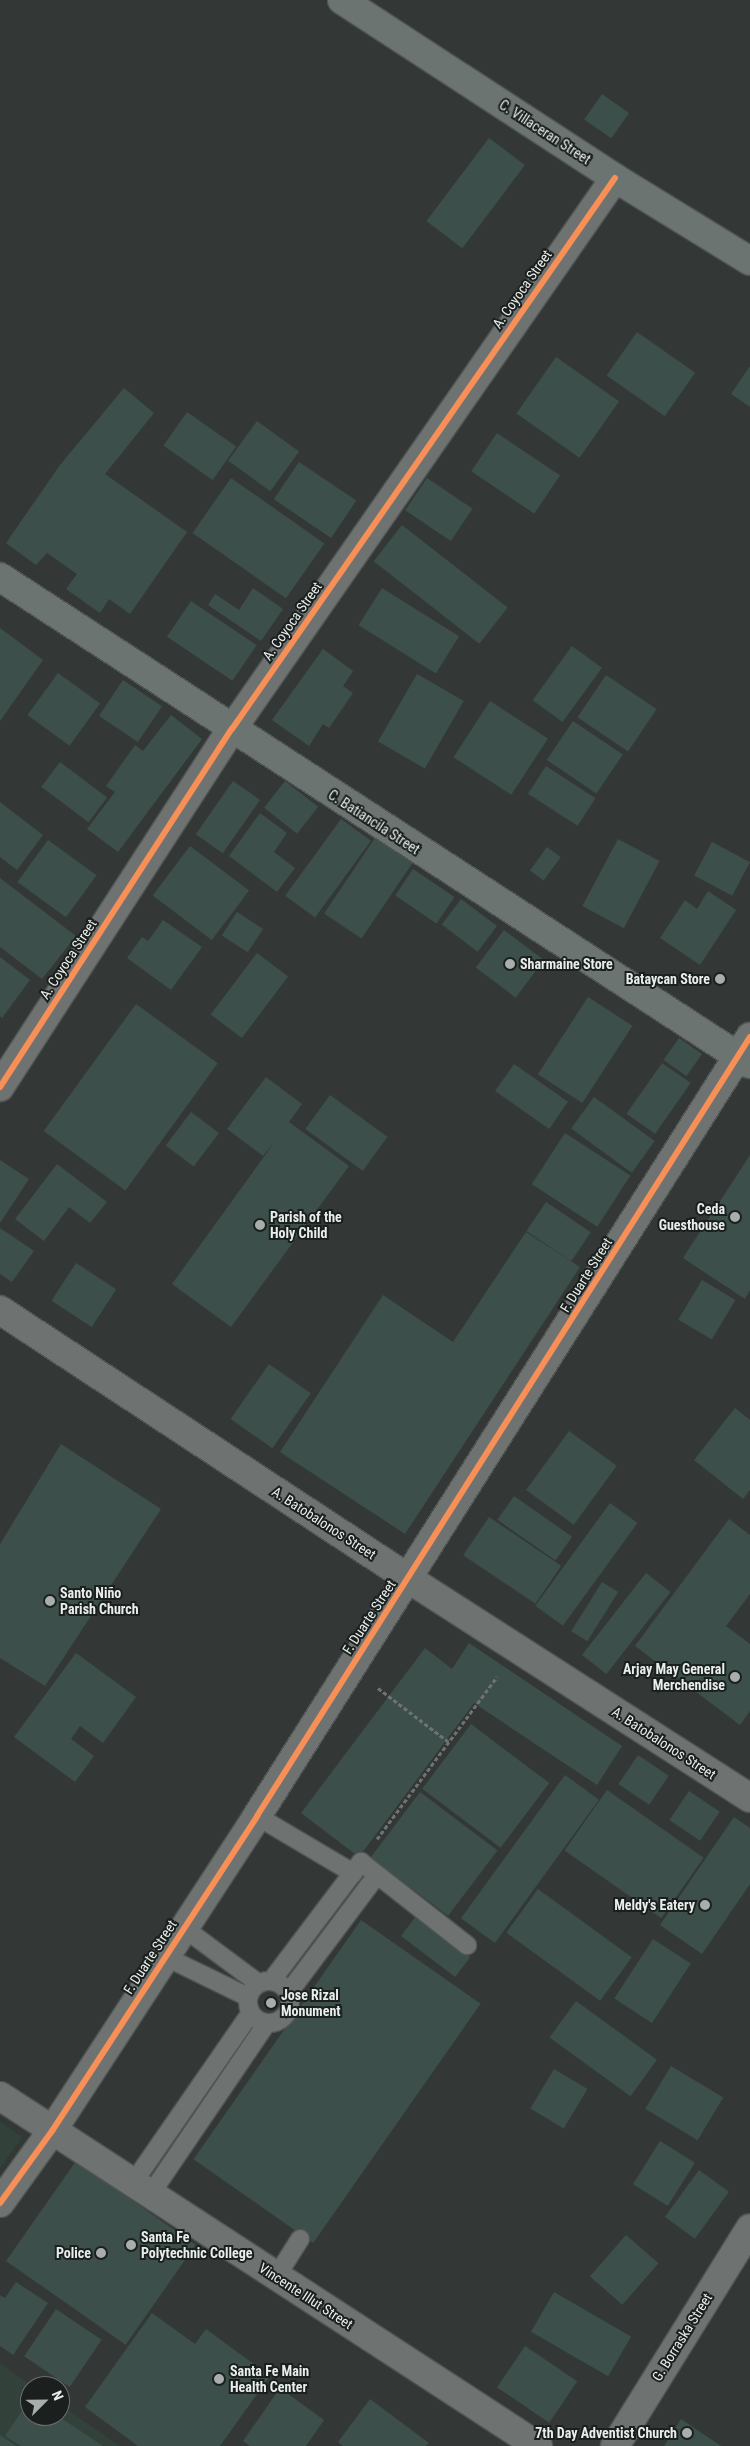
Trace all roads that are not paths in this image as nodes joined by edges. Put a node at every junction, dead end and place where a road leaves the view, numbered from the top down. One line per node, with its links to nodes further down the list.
1 (342, 0): 2 (main road, C. Villaceran Street)
2 (615, 178): 3 (main road, C. Villaceran Street); 5 (street, A. Coyoca Street)
3 (750, 261)
4 (0, 577): 5 (main road, C. Batiancila Street)
5 (232, 729): 6 (main road, C. Batiancila Street); 7 (street, A. Coyoca Street)
6 (746, 1053): 9 (street, F. Duarte Street)
7 (0, 1087)
8 (0, 1310): 9 (street, A. Batobalonos Street)
9 (408, 1579): 10 (street, A. Batobalonos Street); 11 (street, F. Duarte Street)
10 (750, 1798)
11 (257, 1816): 12 (lane); 14 (street, F. Duarte Street)
12 (357, 1868): 13 (lane); 18 (lane)
13 (376, 1876): 15 (lane); 17 (lane)
14 (184, 1928): 16 (street, F. Duarte Street); 18 (lane)
15 (467, 1945)
16 (166, 1957): 18 (lane); 21 (street, F. Duarte Street)
17 (289, 1992): 18 (lane); 19 (lane)
18 (257, 1993): 19 (lane); 22 (lane)
19 (266, 2024): 22 (lane)
20 (0, 2096): 21 (street, Vincente Illut Street)
21 (52, 2131): 22 (street, Vincente Illut Street); 23 (street, F. Duarte Street)
22 (142, 2189): 26 (street, Vincente Illut Street)
23 (0, 2204)
24 (750, 2228): 28 (street, G. Borraska Street)
25 (300, 2239): 26 (lane)
26 (276, 2277): 27 (street, Vincente Illut Street)
27 (538, 2446)
28 (615, 2446)

